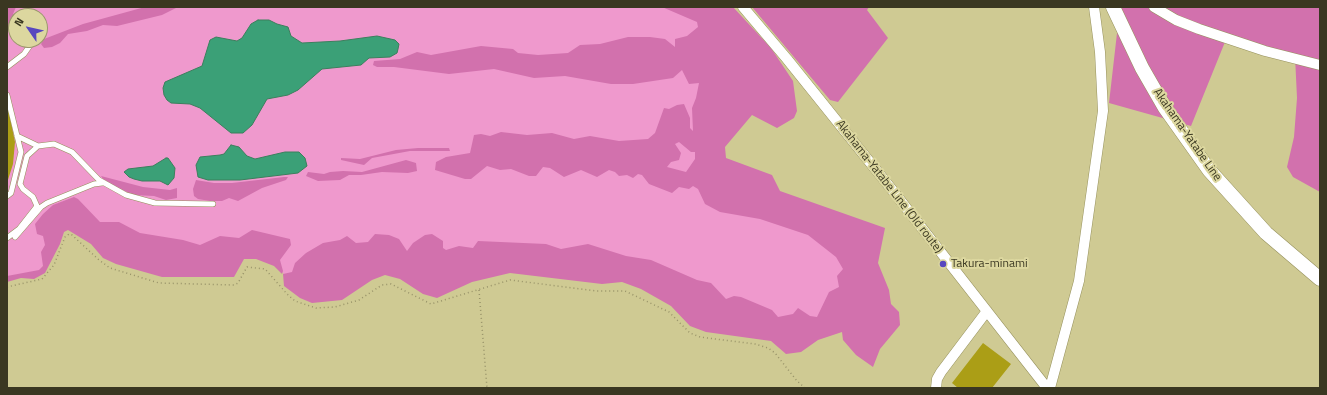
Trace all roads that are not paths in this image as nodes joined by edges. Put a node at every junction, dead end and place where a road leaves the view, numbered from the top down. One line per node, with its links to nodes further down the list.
1 (743, 7): 21 (street, Akahama-Yatabe Line (Old route))
2 (1094, 7): 23 (street)
3 (1113, 7): 20 (main road, Akahama-Yatabe Line)
4 (1154, 7): 6 (street)
5 (28, 48): 7 (lane)
6 (1320, 65)
7 (7, 67)
8 (7, 95): 9 (lane)
9 (17, 136): 10 (lane); 14 (lane)
10 (38, 146): 11 (lane); 15 (lane)
11 (92, 173): 12 (lane); 13 (lane)
12 (103, 183): 13 (lane); 17 (lane)
13 (89, 186): 16 (lane)
14 (7, 196)
15 (37, 202): 16 (lane); 18 (lane)
16 (47, 204): 19 (lane)
17 (213, 204)
18 (7, 238)
19 (7, 242)
20 (1320, 279)
21 (987, 311): 22 (street); 23 (street, Akahama-Yatabe Line (Old route))
22 (936, 388)
23 (1049, 388)

